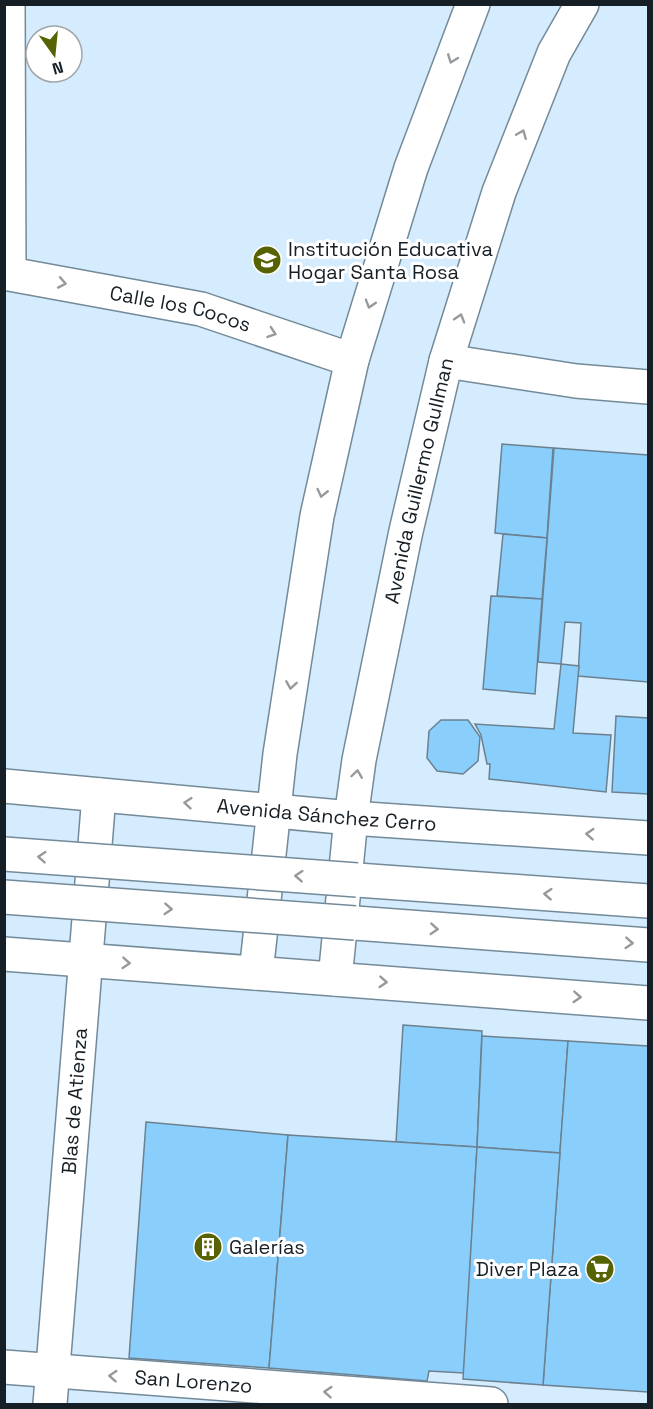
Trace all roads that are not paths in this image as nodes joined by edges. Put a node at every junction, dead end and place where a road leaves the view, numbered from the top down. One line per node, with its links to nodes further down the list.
1 (8, 4): 4 (main road)
2 (473, 4): 5 (main road, one-way to 5)
3 (582, 4): 6 (main road, Avenida Guillermo Gullman, one-way to 3)
4 (7, 273): 5 (main road, Calle los Cocos, one-way to 5)
5 (352, 360): 10 (main road, one-way to 10)
6 (446, 361): 7 (main road); 11 (main road, Avenida Guillermo Gullman, one-way to 6)
7 (648, 387)
8 (4, 786): 9 (main road, Avenida Sánchez Cerro)
9 (99, 795): 10 (main road, Avenida Sánchez Cerro, one-way to 9); 18 (main road, Blas de Atienza)
10 (275, 811): 11 (main road, Avenida Sánchez Cerro); 19 (main road)
11 (351, 818): 12 (main road, Avenida Sánchez Cerro, one-way to 11); 20 (main road, Avenida Guillermo Gullman)
12 (648, 838)
13 (4, 854): 15 (main road, one-way to 13, bridge)
14 (4, 897): 16 (main road, one-way to 16, bridge)
15 (648, 901)
16 (648, 945)
17 (4, 954): 18 (main road)
18 (86, 960): 19 (main road, one-way to 19); 23 (main road, Blas de Atienza)
19 (256, 973): 20 (main road)
20 (335, 979): 21 (main road, one-way to 21)
21 (648, 1003)
22 (4, 1367): 23 (main road, San Lorenzo)
23 (52, 1371): 24 (main road, Blas de Atienza); 25 (main road, San Lorenzo, one-way to 23)
24 (50, 1404)
25 (491, 1404)

